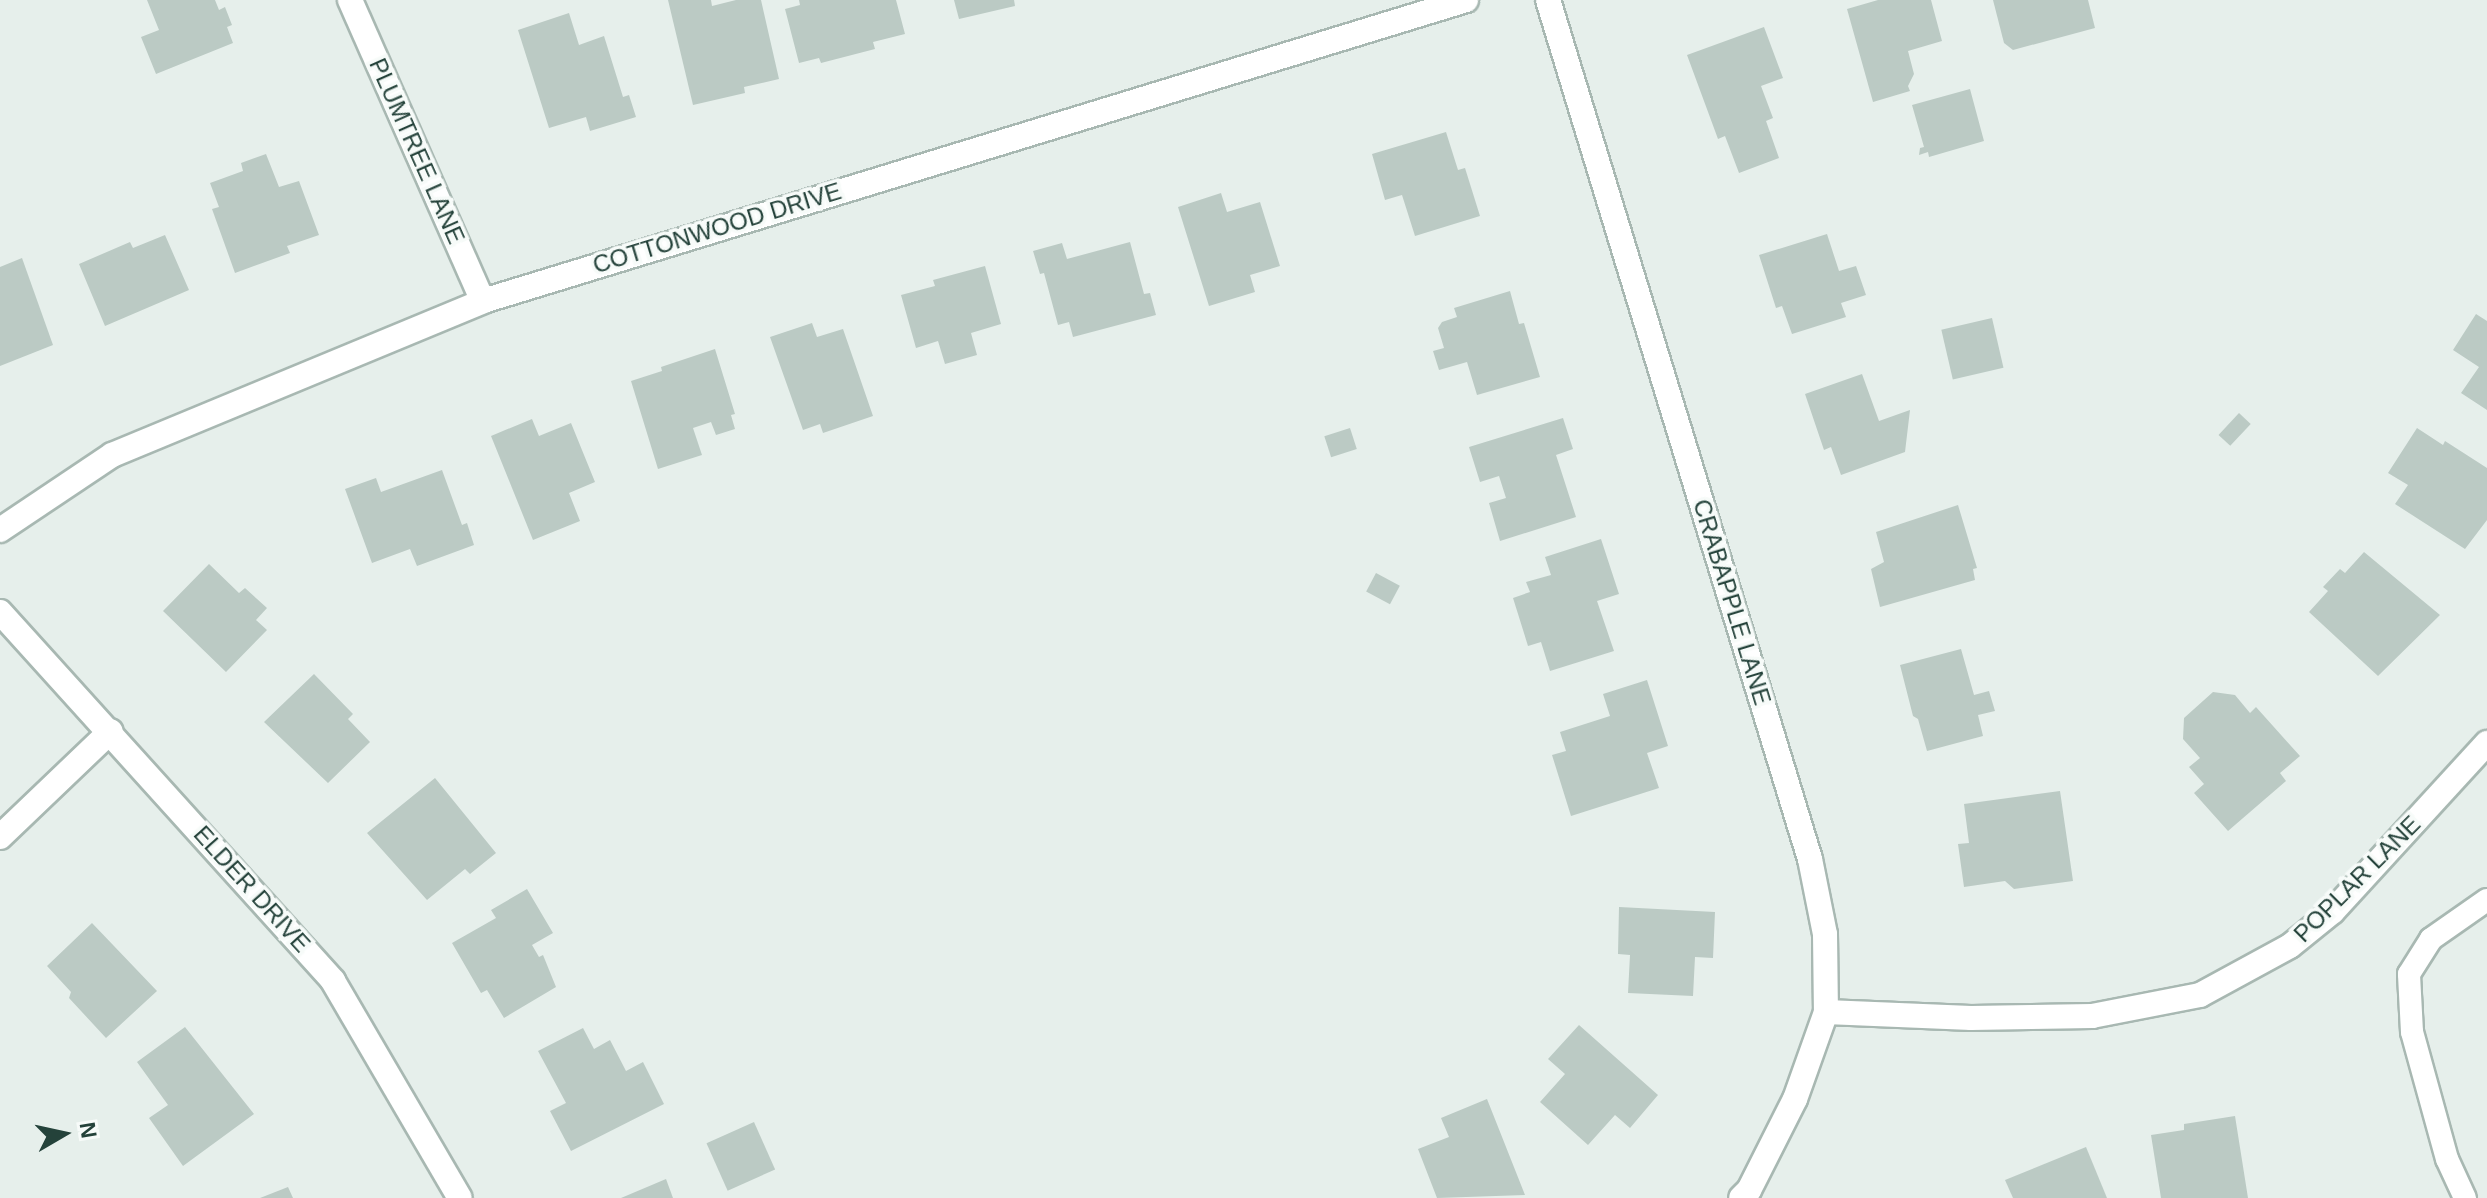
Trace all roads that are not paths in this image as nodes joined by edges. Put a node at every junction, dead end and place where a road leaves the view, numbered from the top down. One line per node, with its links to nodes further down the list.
1 (350, 0): 4 (street, PLUMTREE LANE)
2 (1466, 0): 4 (street, COTTONWOOD DRIVE)
3 (1548, 0): 11 (street, CRABAPPLE LANE)
4 (483, 301): 5 (street, COTTONWOOD DRIVE)
5 (0, 530)
6 (0, 612): 7 (street, ELDER DRIVE)
7 (111, 731): 9 (street); 12 (street, ELDER DRIVE)
8 (2487, 743): 11 (street, POPLAR LANE)
9 (0, 837)
10 (2487, 900): 14 (lane)
11 (1826, 1012): 13 (street, CRABAPPLE LANE)
12 (460, 1198)
13 (1741, 1198)
14 (2465, 1198)

